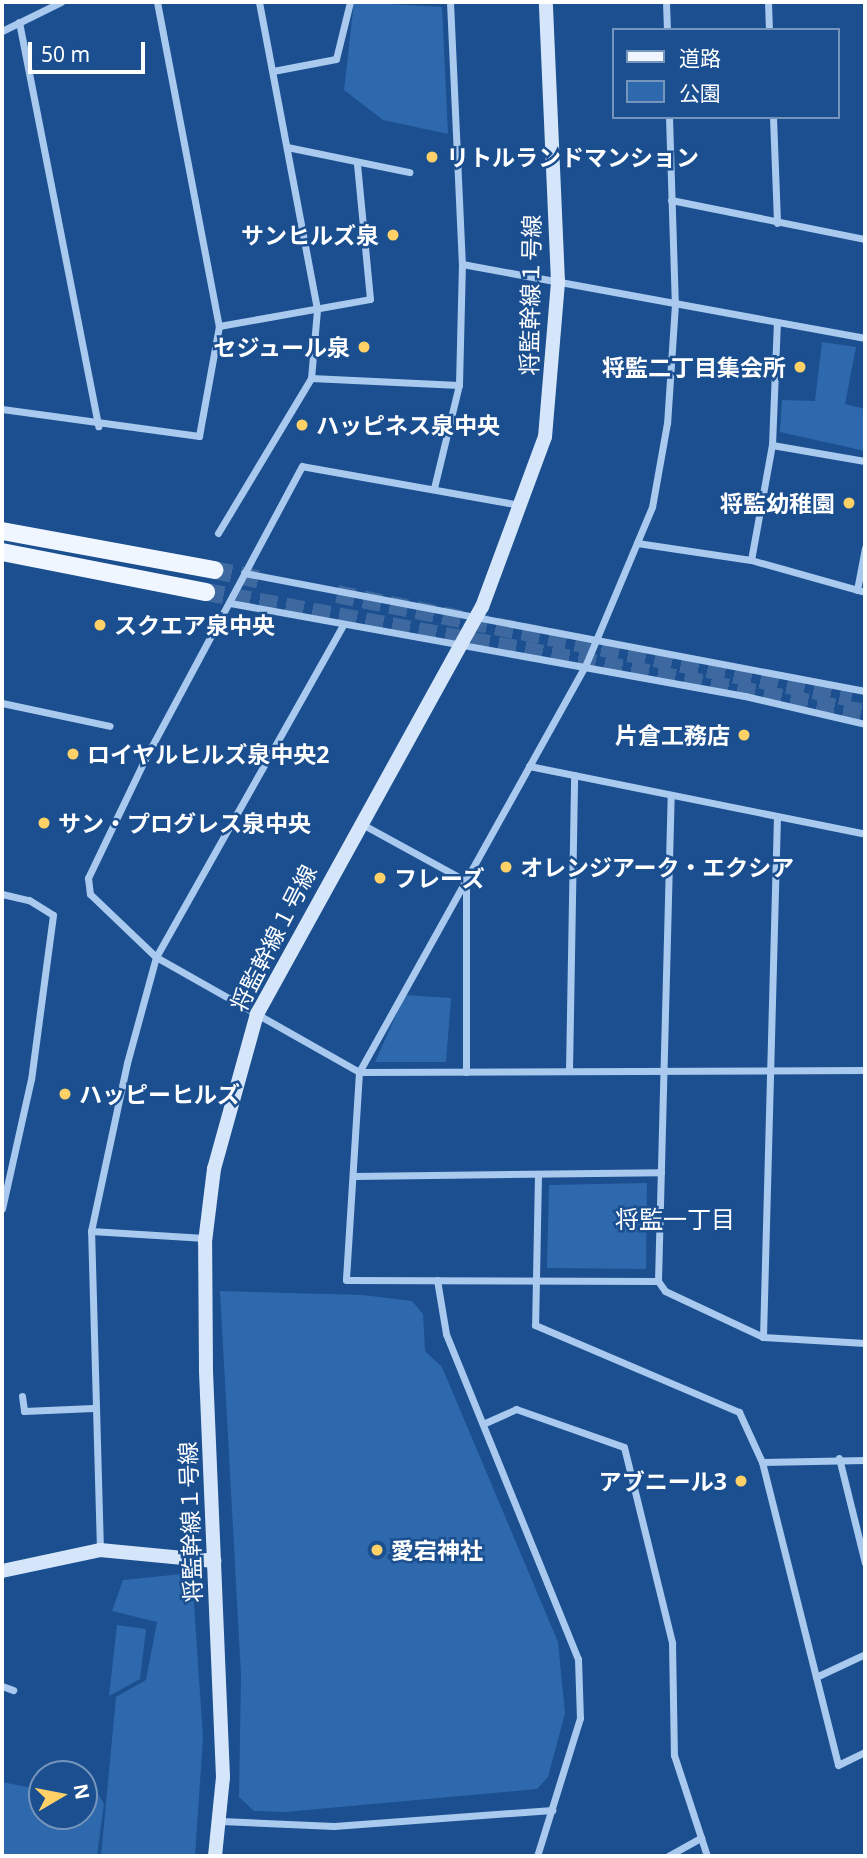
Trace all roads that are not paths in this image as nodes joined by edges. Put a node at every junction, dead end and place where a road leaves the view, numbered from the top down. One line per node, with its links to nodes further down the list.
1 (61, 2): 9 (street)
2 (157, 2): 27 (street)
3 (259, 2): 13 (street)
4 (350, 2): 13 (street)
5 (450, 2): 22 (street)
6 (546, 2): 23 (street, 将監幹線１号線)
7 (666, 2): 10 (street)
8 (768, 2): 11 (street)
9 (19, 22): 12 (street); 32 (street)
10 (667, 28)
11 (769, 28)
12 (2, 31)
13 (273, 71): 16 (street)
14 (669, 119): 19 (street)
15 (773, 119): 20 (street)
16 (287, 147): 17 (street); 25 (street)
17 (357, 165): 18 (street); 25 (street)
18 (409, 172)
19 (671, 200): 20 (street); 24 (street)
20 (777, 223): 21 (street)
21 (865, 239)
22 (462, 264): 23 (street); 30 (street)
23 (558, 282): 24 (street); 36 (street, 将監幹線１号線)
24 (675, 304): 26 (street); 39 (street)
25 (317, 310): 27 (street); 29 (street)
26 (777, 323): 28 (street); 33 (street)
27 (219, 326): 32 (street)
28 (865, 338)
29 (311, 378): 30 (street); 38 (street)
30 (458, 385): 35 (street)
31 (2, 410): 32 (street)
32 (98, 426)
33 (772, 445): 34 (street); 42 (street)
34 (865, 461)
35 (434, 488): 36 (street); 44 (street)
36 (524, 506): 48 (street, 将監幹線１号線)
37 (2, 531): 43 (main road)
38 (218, 533)
39 (637, 543): 42 (street); 50 (street)
40 (865, 548): 45 (street)
41 (2, 552): 46 (main road)
42 (751, 560): 45 (street)
43 (214, 570)
44 (244, 572): 47 (street); 48 (street)
45 (861, 591)
46 (206, 592)
47 (230, 603): 49 (street); 65 (street)
48 (476, 618): 50 (street); 51 (street, 将監幹線１号線)
49 (343, 625): 51 (street); 65 (street)
50 (600, 636): 52 (street); 53 (street)
51 (461, 647): 52 (street); 61 (street, 将監幹線１号線)
52 (585, 666): 55 (street); 57 (street)
53 (865, 691)
54 (2, 703): 56 (street)
55 (865, 724)
56 (110, 726)
57 (529, 766): 58 (street); 63 (street)
58 (574, 775): 59 (street); 69 (street)
59 (671, 795): 60 (street); 70 (street)
60 (777, 816): 62 (street); 67 (street)
61 (360, 823): 63 (street); 66 (street, 将監幹線１号線)
62 (865, 834)
63 (466, 881): 71 (street); 72 (street)
64 (2, 894): 76 (street)
65 (156, 957): 66 (street); 77 (street)
66 (259, 1012): 71 (street); 78 (street, 将監幹線１号線)
67 (770, 1070): 68 (street); 70 (street); 82 (street)
68 (865, 1070)
69 (569, 1071): 70 (street); 72 (street)
70 (664, 1071): 73 (street)
71 (359, 1072): 72 (street); 75 (street)
72 (466, 1072)
73 (661, 1172): 74 (street); 81 (street)
74 (538, 1174): 75 (street); 80 (street)
75 (353, 1176): 79 (street)
76 (2, 1209)
77 (91, 1231): 78 (street); 85 (street)
78 (205, 1238): 91 (street, 将監幹線１号線)
79 (437, 1280): 80 (street); 86 (street)
80 (536, 1281): 81 (street); 89 (street)
81 (658, 1281): 82 (street)
82 (763, 1336): 83 (street)
83 (865, 1343)
84 (22, 1396): 85 (street)
85 (93, 1408): 90 (street)
86 (485, 1423): 99 (street); 101 (street)
87 (838, 1458): 88 (street); 89 (street); 92 (street)
88 (865, 1460)
89 (762, 1462): 95 (street)
90 (100, 1550): 91 (street); 93 (street)
91 (214, 1562): 100 (street, 将監幹線１号線)
92 (865, 1563)
93 (2, 1571)
94 (865, 1654): 95 (street)
95 (816, 1677): 98 (street)
96 (2, 1686): 97 (street)
97 (13, 1690)
98 (865, 1752)
99 (552, 1810): 100 (street); 103 (street)
100 (221, 1821): 102 (street, 将監幹線１号線)
101 (701, 1838): 104 (street); 105 (street)
102 (215, 1856)
103 (537, 1856)
104 (668, 1856)
105 (707, 1856)

